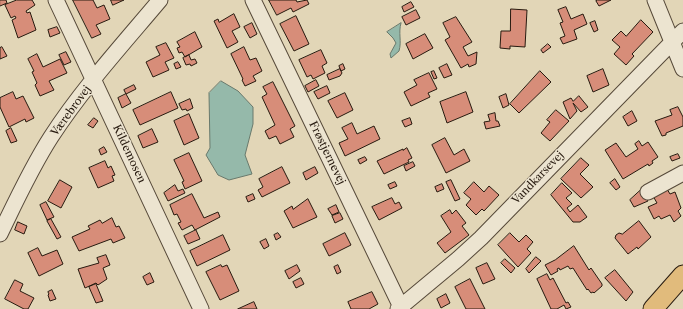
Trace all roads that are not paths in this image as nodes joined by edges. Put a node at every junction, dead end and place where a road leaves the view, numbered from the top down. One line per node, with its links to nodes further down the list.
1 (56, 0): 8 (street, Kildemosen)
2 (160, 0): 8 (street, Værebrovej)
3 (253, 0): 13 (street, Frøstjernevej)
4 (655, 0): 6 (street)
5 (683, 31): 6 (street, Vandkarsevej)
6 (672, 42): 7 (street); 13 (street, Vandkarsevej)
7 (683, 69)
8 (94, 80): 11 (street, Værebrovej); 14 (street, Kildemosen)
9 (683, 173): 10 (street)
10 (648, 192)
11 (0, 234)
12 (683, 275): 15 (main road)
13 (399, 308)
14 (201, 309)
15 (653, 309)

